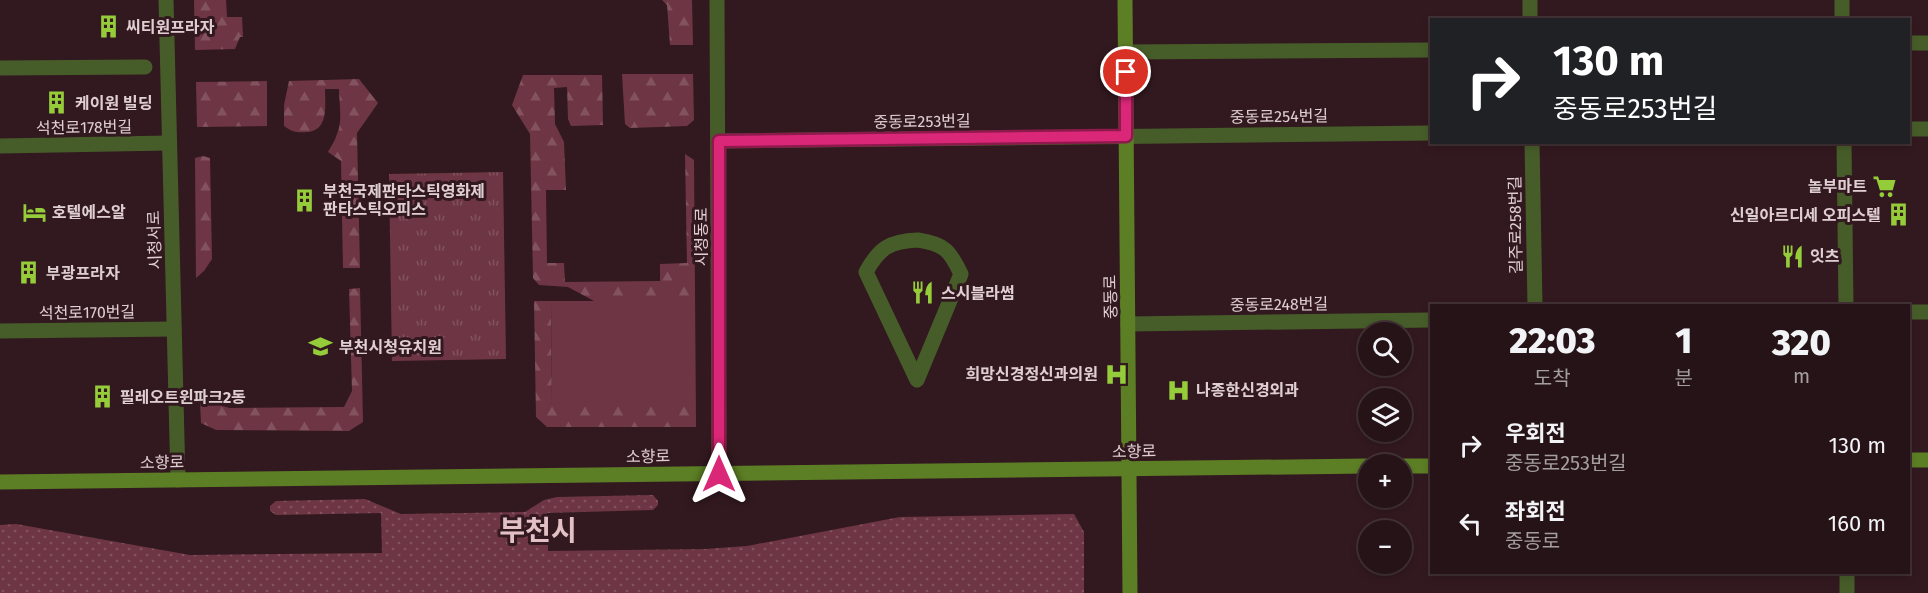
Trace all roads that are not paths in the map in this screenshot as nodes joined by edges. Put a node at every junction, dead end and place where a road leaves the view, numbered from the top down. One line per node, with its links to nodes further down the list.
1 (166, 0): 19 (street, 시청서로)
2 (717, 0): 18 (street, 시청동로)
3 (1125, 0): 11 (street, 중동로)
4 (1530, 0): 6 (street)
5 (1842, 0): 7 (street)
6 (1530, 18)
7 (1842, 18)
8 (1910, 43): 9 (street)
9 (1928, 43)
10 (1430, 50): 11 (street)
11 (1125, 52): 17 (street, 중동로)
12 (145, 67): 13 (street)
13 (0, 68)
14 (1910, 129): 15 (street)
15 (1928, 129)
16 (1430, 133): 17 (street, 중동로254번길)
17 (1126, 136): 18 (street, 중동로253번길); 29 (street, 중동로)
18 (719, 141): 38 (street, 시청동로)
19 (169, 143): 22 (street, 석천로178번길); 30 (street, 시청서로)
20 (1532, 144): 24 (street, 길주로258번길)
21 (1844, 144): 25 (street)
22 (0, 146)
23 (866, 272): 23 (street)
24 (1535, 304)
25 (1846, 304)
26 (1910, 312): 27 (street)
27 (1928, 312)
28 (1430, 320): 29 (street, 중동로248번길)
29 (1128, 324): 37 (street, 중동로)
30 (174, 329): 31 (street, 석천로170번길); 39 (street, 시청서로)
31 (0, 331)
32 (1910, 460): 33 (street)
33 (1928, 460)
34 (1358, 466): 37 (street, 소향로)
35 (1412, 466): 36 (street)
36 (1430, 466)
37 (1129, 469): 38 (street, 소향로); 42 (street, 중동로)
38 (719, 474): 39 (street, 소향로)
39 (178, 480): 40 (street, 소향로)
40 (0, 482)
41 (1847, 574): 43 (street)
42 (1130, 593)
43 (1847, 593)

